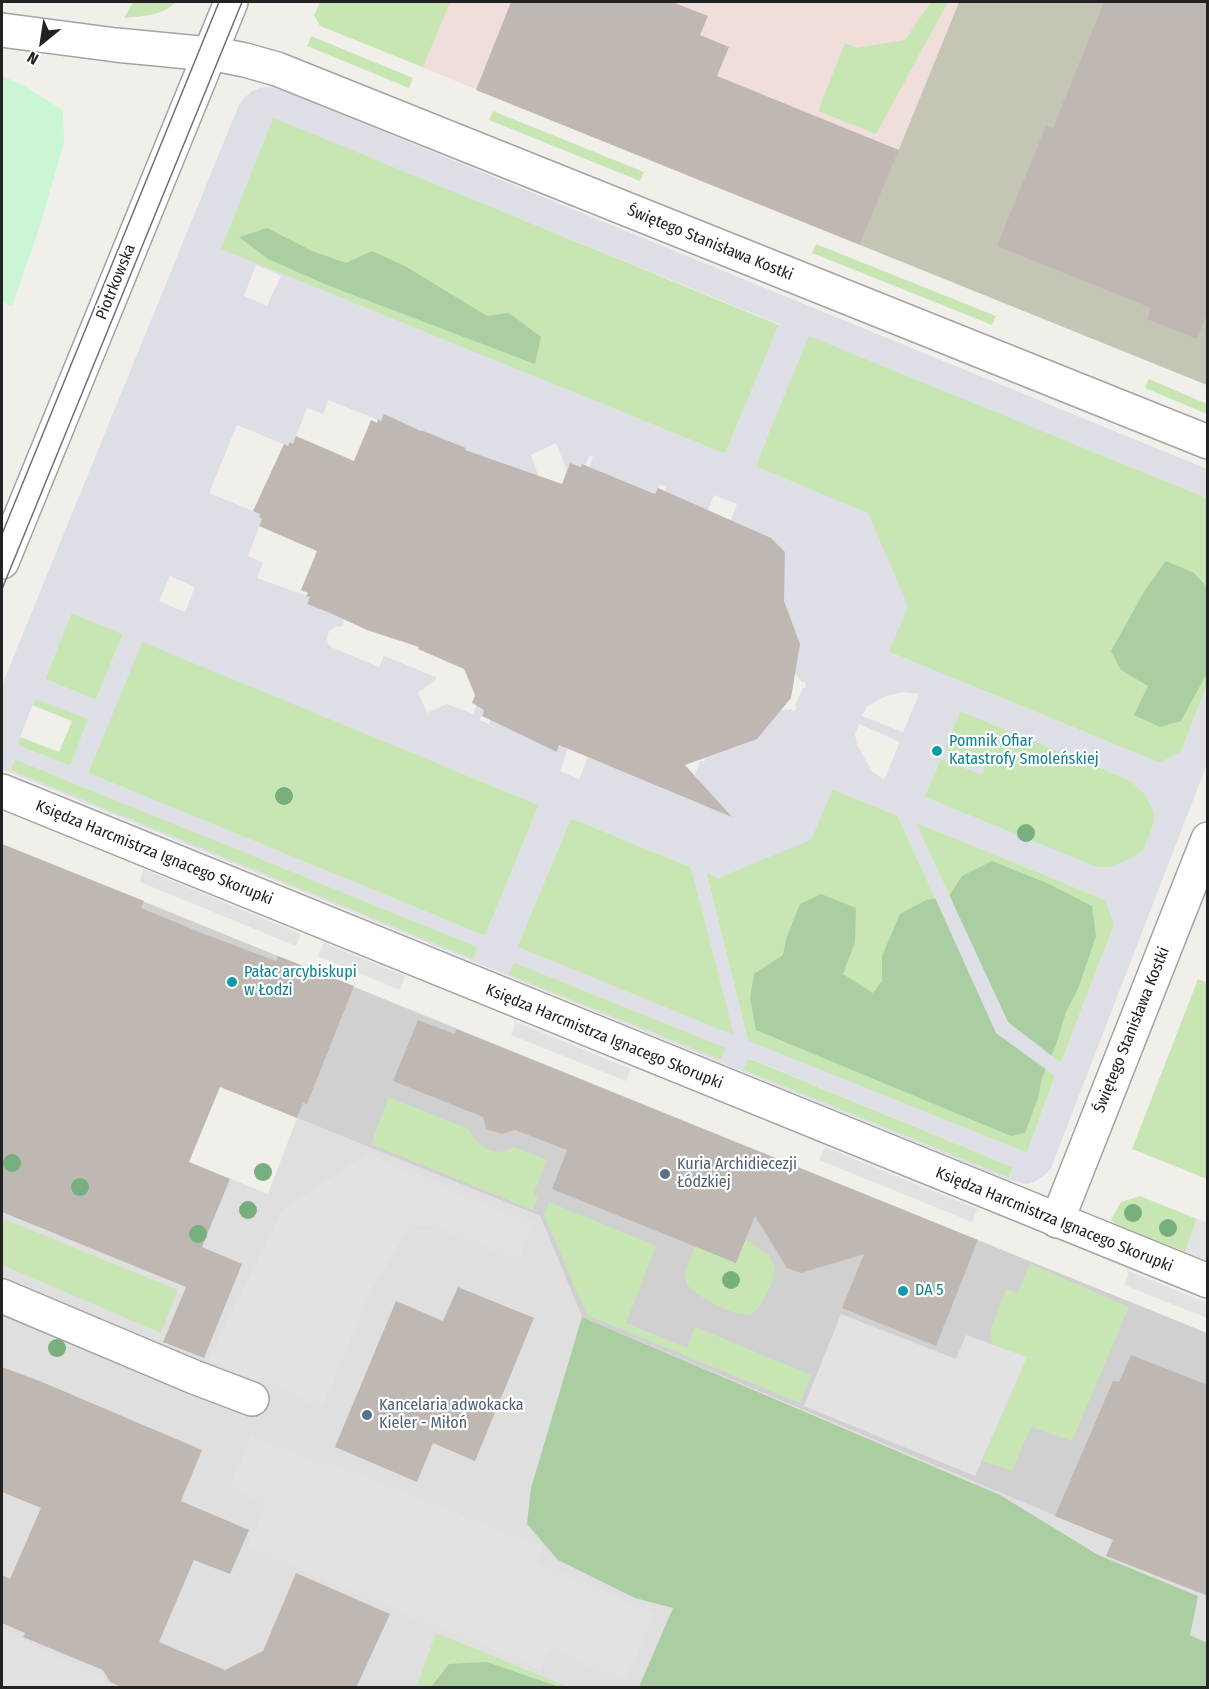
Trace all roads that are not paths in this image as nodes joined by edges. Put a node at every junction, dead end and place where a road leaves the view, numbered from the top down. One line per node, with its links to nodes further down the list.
1 (231, 2): 3 (street, Piotrkowska)
2 (2, 30): 3 (street, Świętego Stanisława Kostki)
3 (209, 54): 4 (street, Świętego Stanisława Kostki); 5 (street, Piotrkowska)
4 (1208, 442)
5 (2, 562)
6 (2, 790): 8 (street, Księdza Harcmistrza Ignacego Skorupki)
7 (1208, 839): 8 (street, Świętego Stanisława Kostki)
8 (1057, 1221): 9 (street, Księdza Harcmistrza Ignacego Skorupki)
9 (1208, 1281)
10 (2, 1296): 11 (street)
11 (252, 1399)

